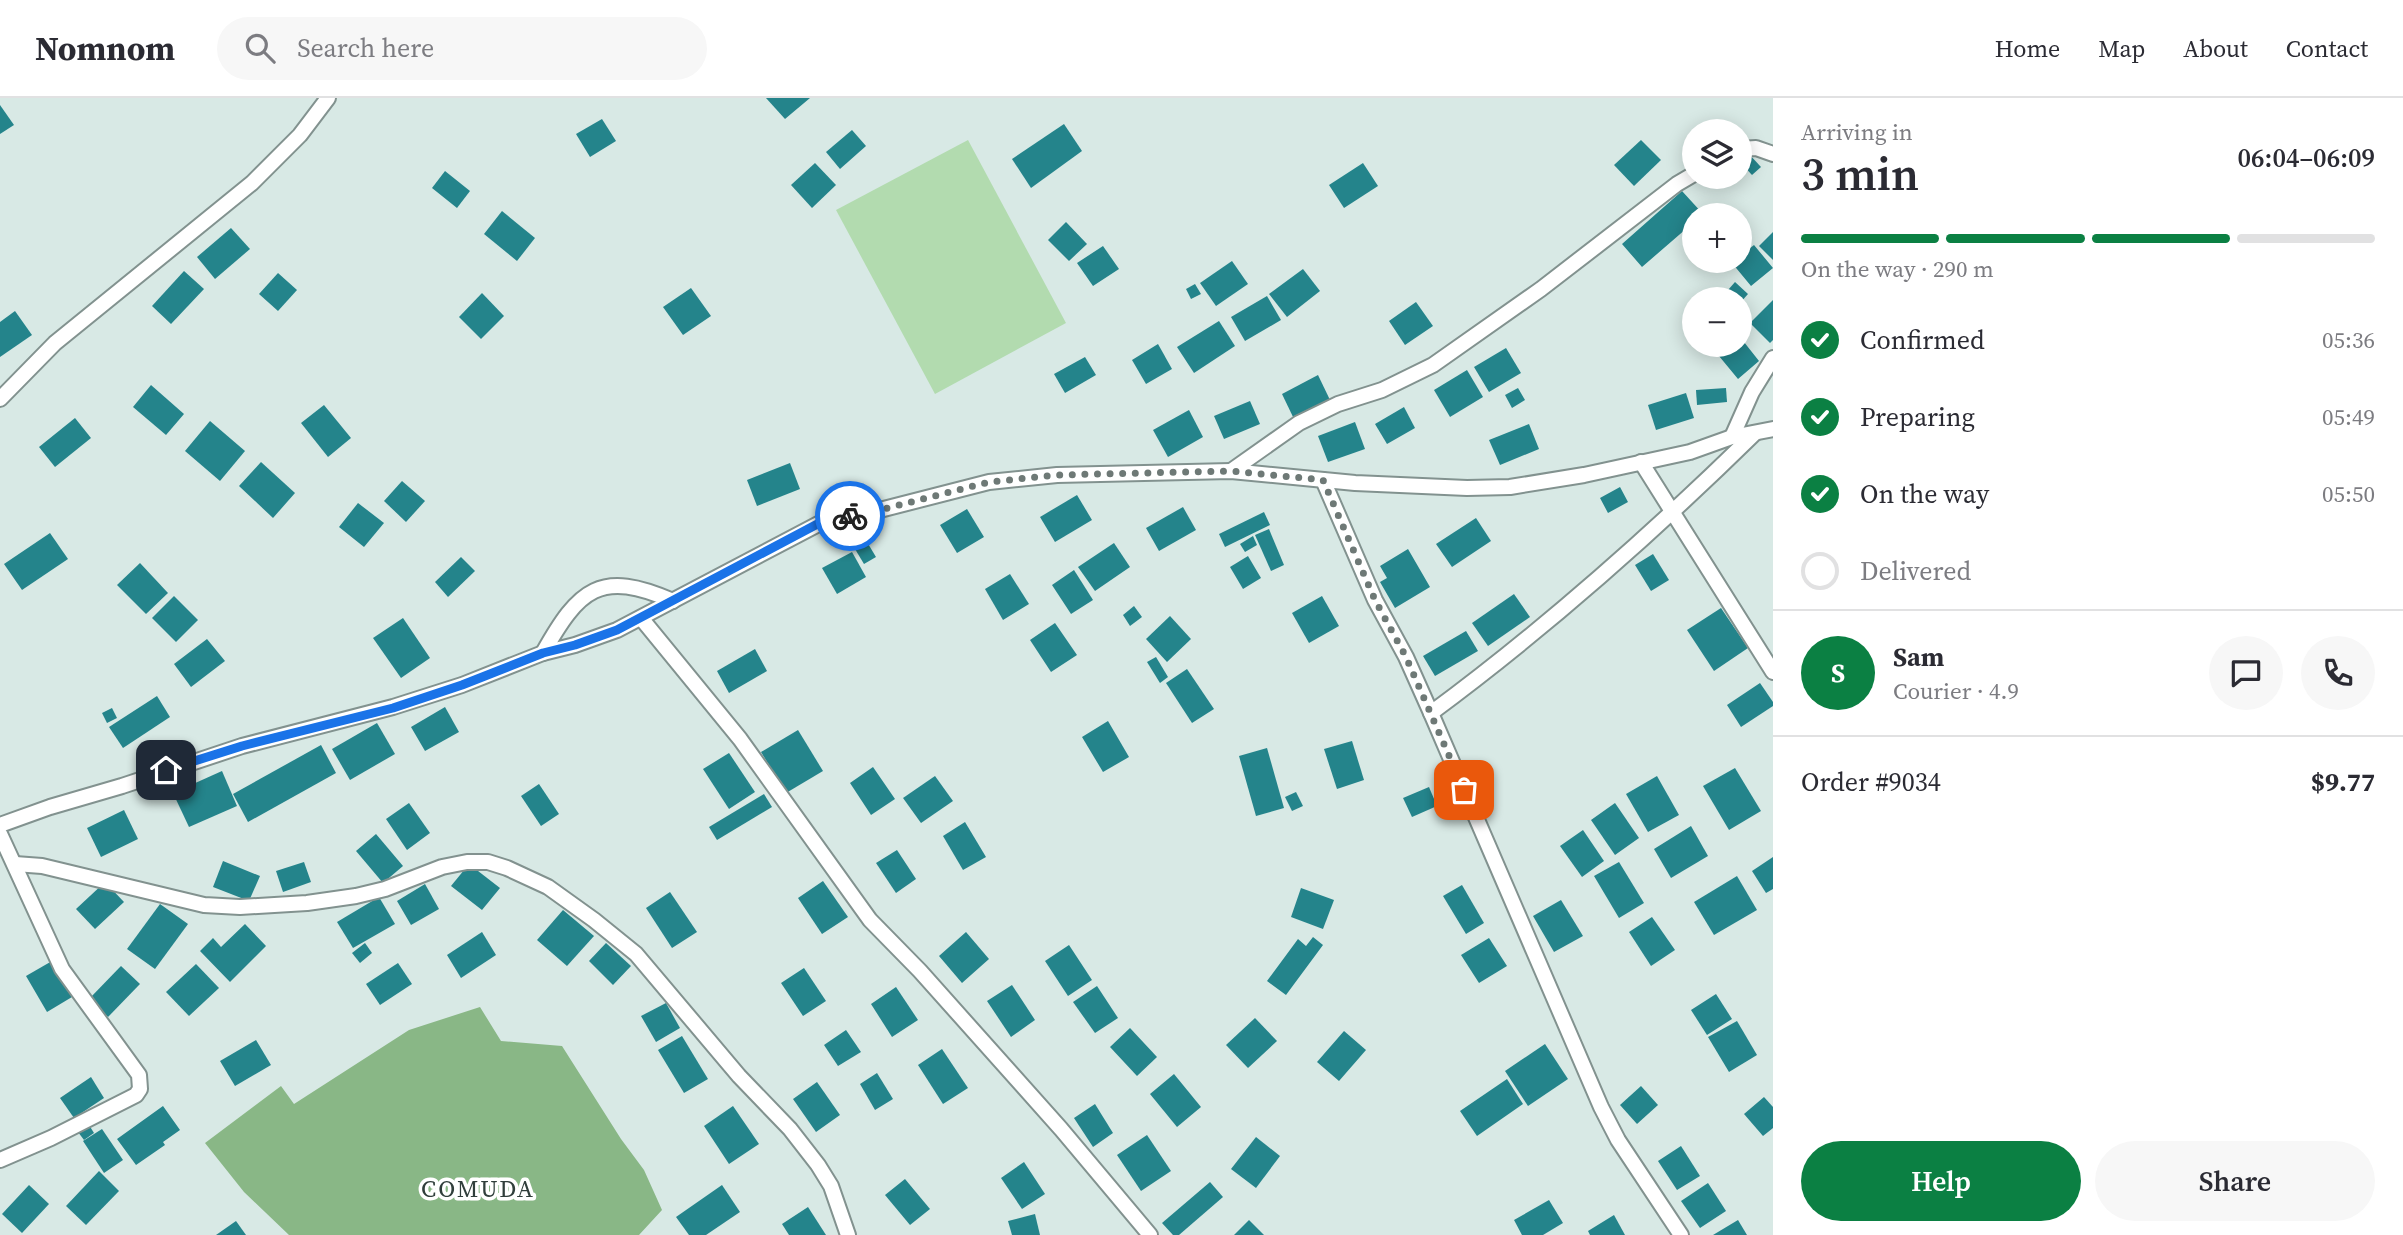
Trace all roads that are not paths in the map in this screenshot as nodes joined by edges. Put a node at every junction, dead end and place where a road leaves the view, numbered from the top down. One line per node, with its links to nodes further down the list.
1 (328, 98): 6 (street)
2 (1752, 148): 3 (street)
3 (1773, 154)
4 (1682, 181): 11 (street)
5 (1773, 358): 9 (street)
6 (0, 399)
7 (1773, 429): 8 (street)
8 (1757, 431): 9 (street); 13 (street)
9 (1732, 437): 10 (street)
10 (1641, 462): 12 (street); 13 (street)
11 (1231, 471): 12 (street); 14 (street)
12 (1323, 480): 18 (street)
13 (1672, 514): 17 (street); 18 (street)
14 (673, 601): 15 (street); 16 (street)
15 (640, 618): 16 (street); 23 (street)
16 (543, 653): 19 (street)
17 (1773, 672)
18 (1431, 713): 25 (street)
19 (0, 825)
20 (0, 834): 21 (street)
21 (15, 864): 22 (street); 24 (street)
22 (0, 1160)
23 (1144, 1232)
24 (848, 1235)
25 (1681, 1235)

